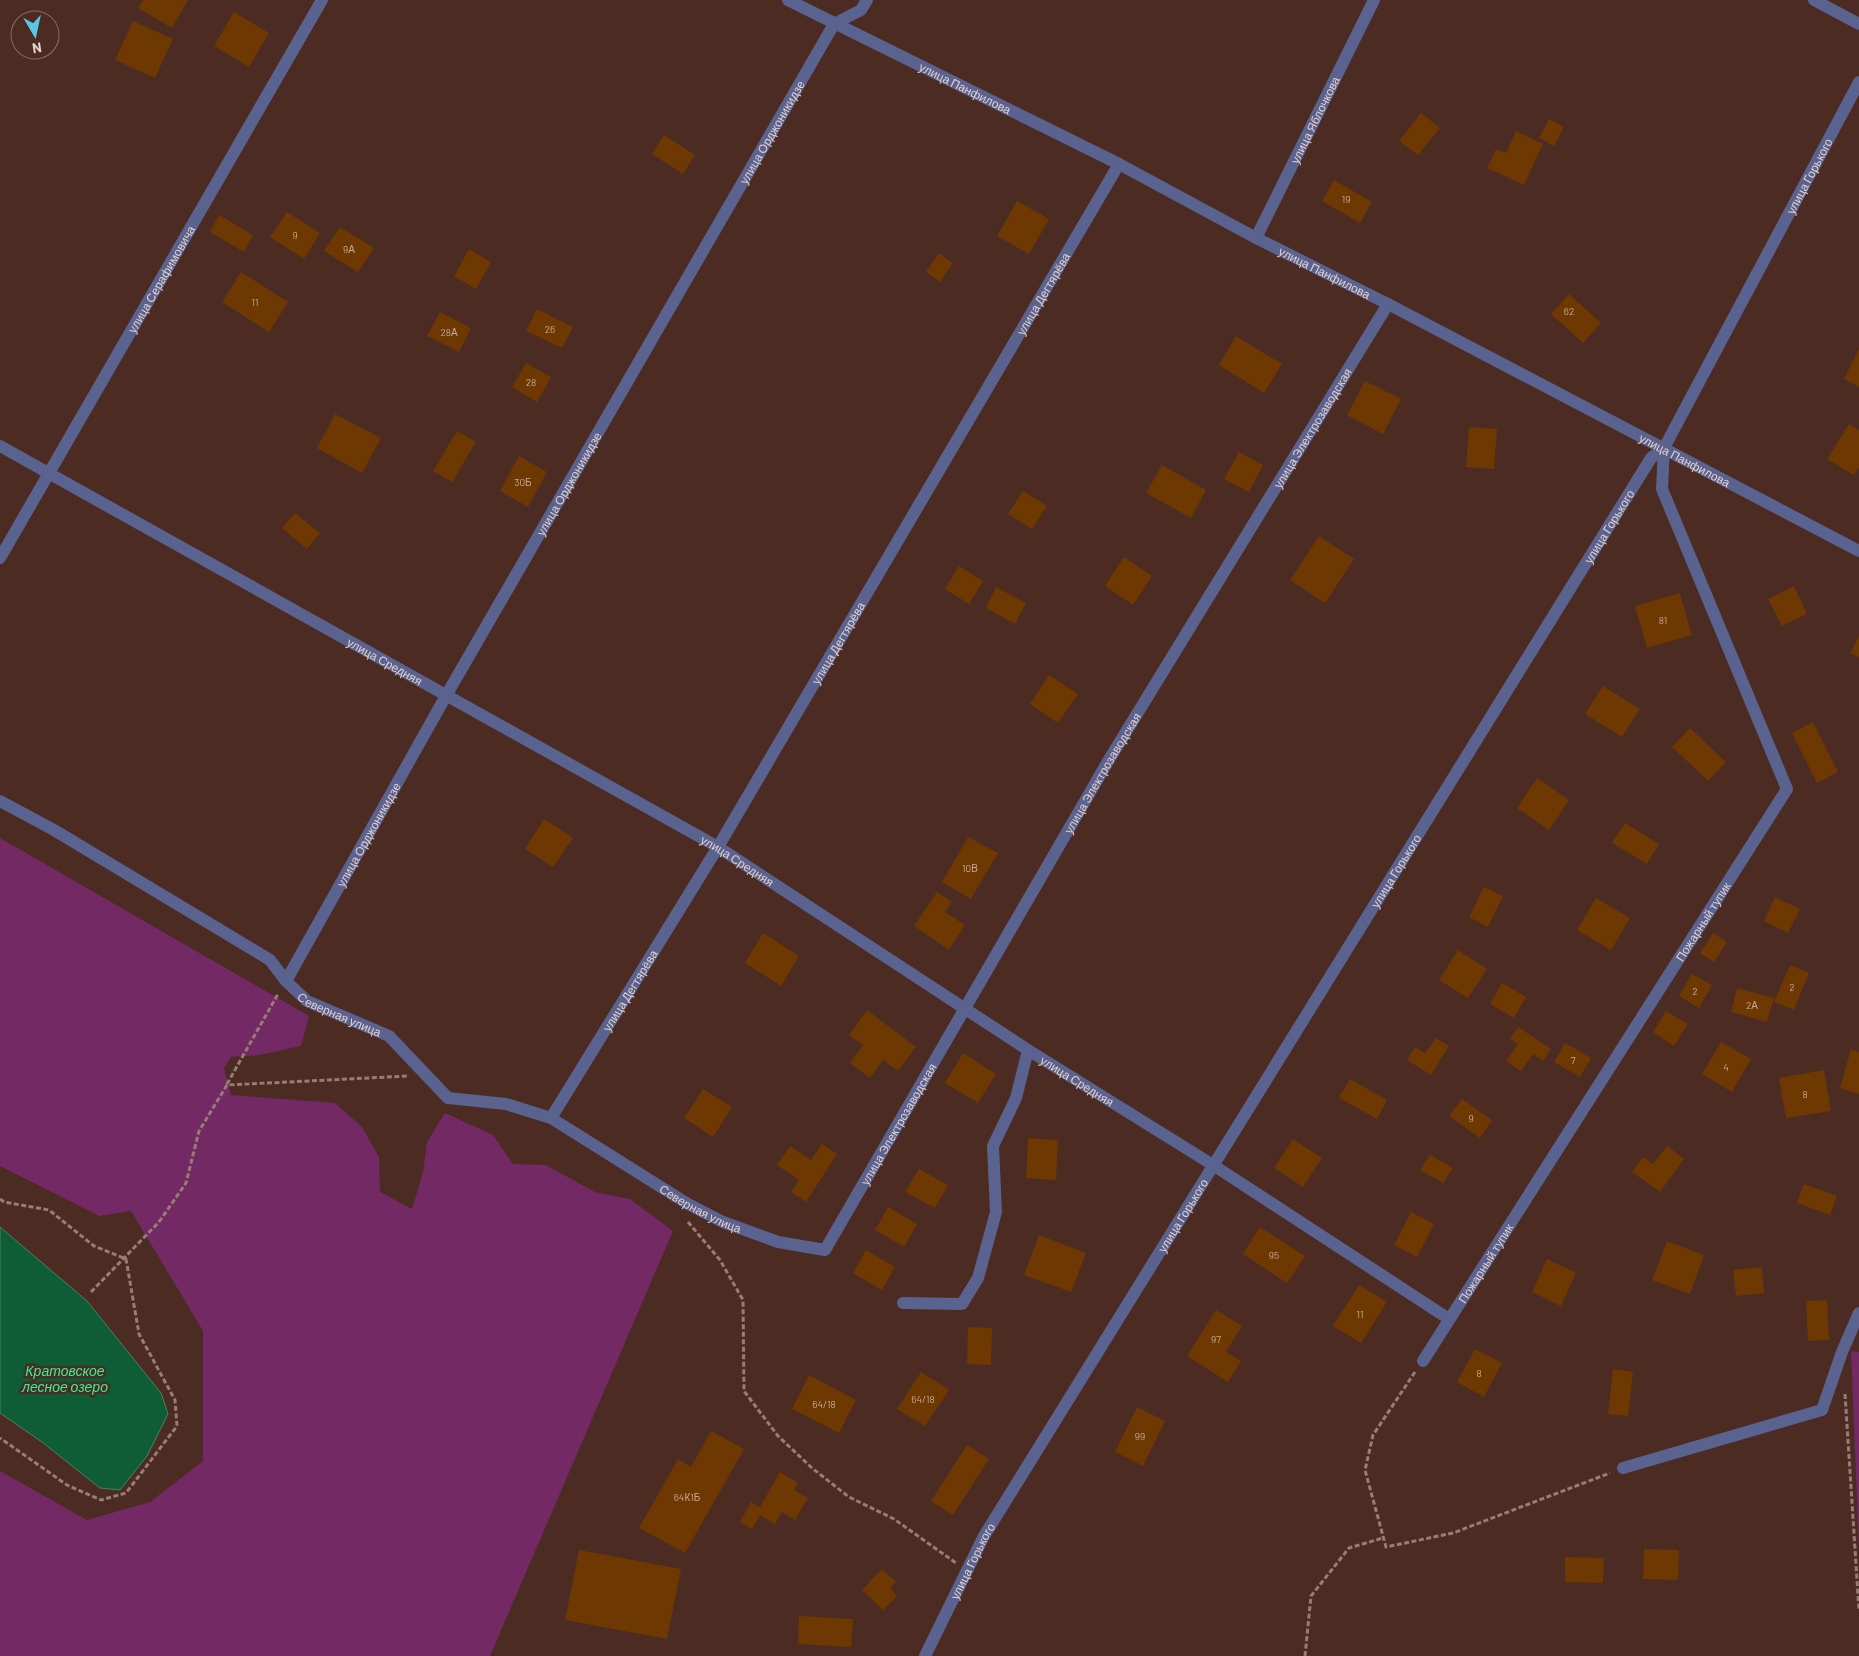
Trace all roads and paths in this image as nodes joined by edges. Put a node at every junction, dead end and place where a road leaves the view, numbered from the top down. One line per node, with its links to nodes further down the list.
1 (322, 0): 14 (street, улица Серафимовича)
2 (788, 0): 6 (street, улица Панфилова)
3 (867, 0): 6 (street)
4 (1374, 0): 10 (street, улица Яблочкова)
5 (1814, 0): 7 (street)
6 (834, 24): 9 (street, улица Панфилова); 17 (street, улица Орджоникидзе)
7 (1859, 24)
8 (1859, 82): 13 (street, улица Горького)
9 (1119, 164): 10 (street, улица Панфилова); 19 (street, улица Дегтярёва)
10 (1256, 238): 11 (street, улица Панфилова)
11 (1388, 304): 13 (street, улица Панфилова); 21 (street, улица Электрозаводская)
12 (0, 446): 14 (street, улица Средняя)
13 (1664, 448): 15 (street, улица Панфилова); 26 (street, улица Горького); 34 (street, Пожарный тупик)
14 (49, 475): 16 (street, улица Серафимовича); 17 (street, улица Средняя)
15 (1859, 551)
16 (0, 558)
17 (446, 694): 19 (street, улица Средняя); 20 (street, улица Орджоникидзе)
18 (0, 801): 20 (street, Северная улица)
19 (718, 848): 21 (street, улица Средняя); 25 (street, улица Дегтярёва)
20 (286, 981): 23 (street, Северная улица); 24 (path)
21 (967, 1008): 22 (street, улица Средняя); 29 (street, улица Электрозаводская)
22 (1028, 1050): 26 (street, улица Средняя); 32 (street)
23 (425, 1075): 24 (path); 25 (street, Северная улица)
24 (226, 1085): 30 (path)
25 (551, 1118): 29 (street, Северная улица)
26 (1213, 1164): 34 (street, улица Средняя); 40 (street, улица Горького)
27 (0, 1198): 30 (path)
28 (684, 1218): 40 (path)
29 (825, 1250)
30 (126, 1259): 31 (path); 37 (path)
31 (91, 1292)
32 (903, 1303)
33 (1859, 1314): 38 (street)
34 (1449, 1319): 35 (street, Пожарный тупик)
35 (1423, 1361): 39 (path)
36 (1844, 1389): 41 (path)
37 (0, 1438)
38 (1623, 1468): 39 (path)
39 (1383, 1538): 43 (path)
40 (967, 1570): 42 (street, улица Горького)
41 (1859, 1611)
42 (925, 1656)
43 (1305, 1656)

